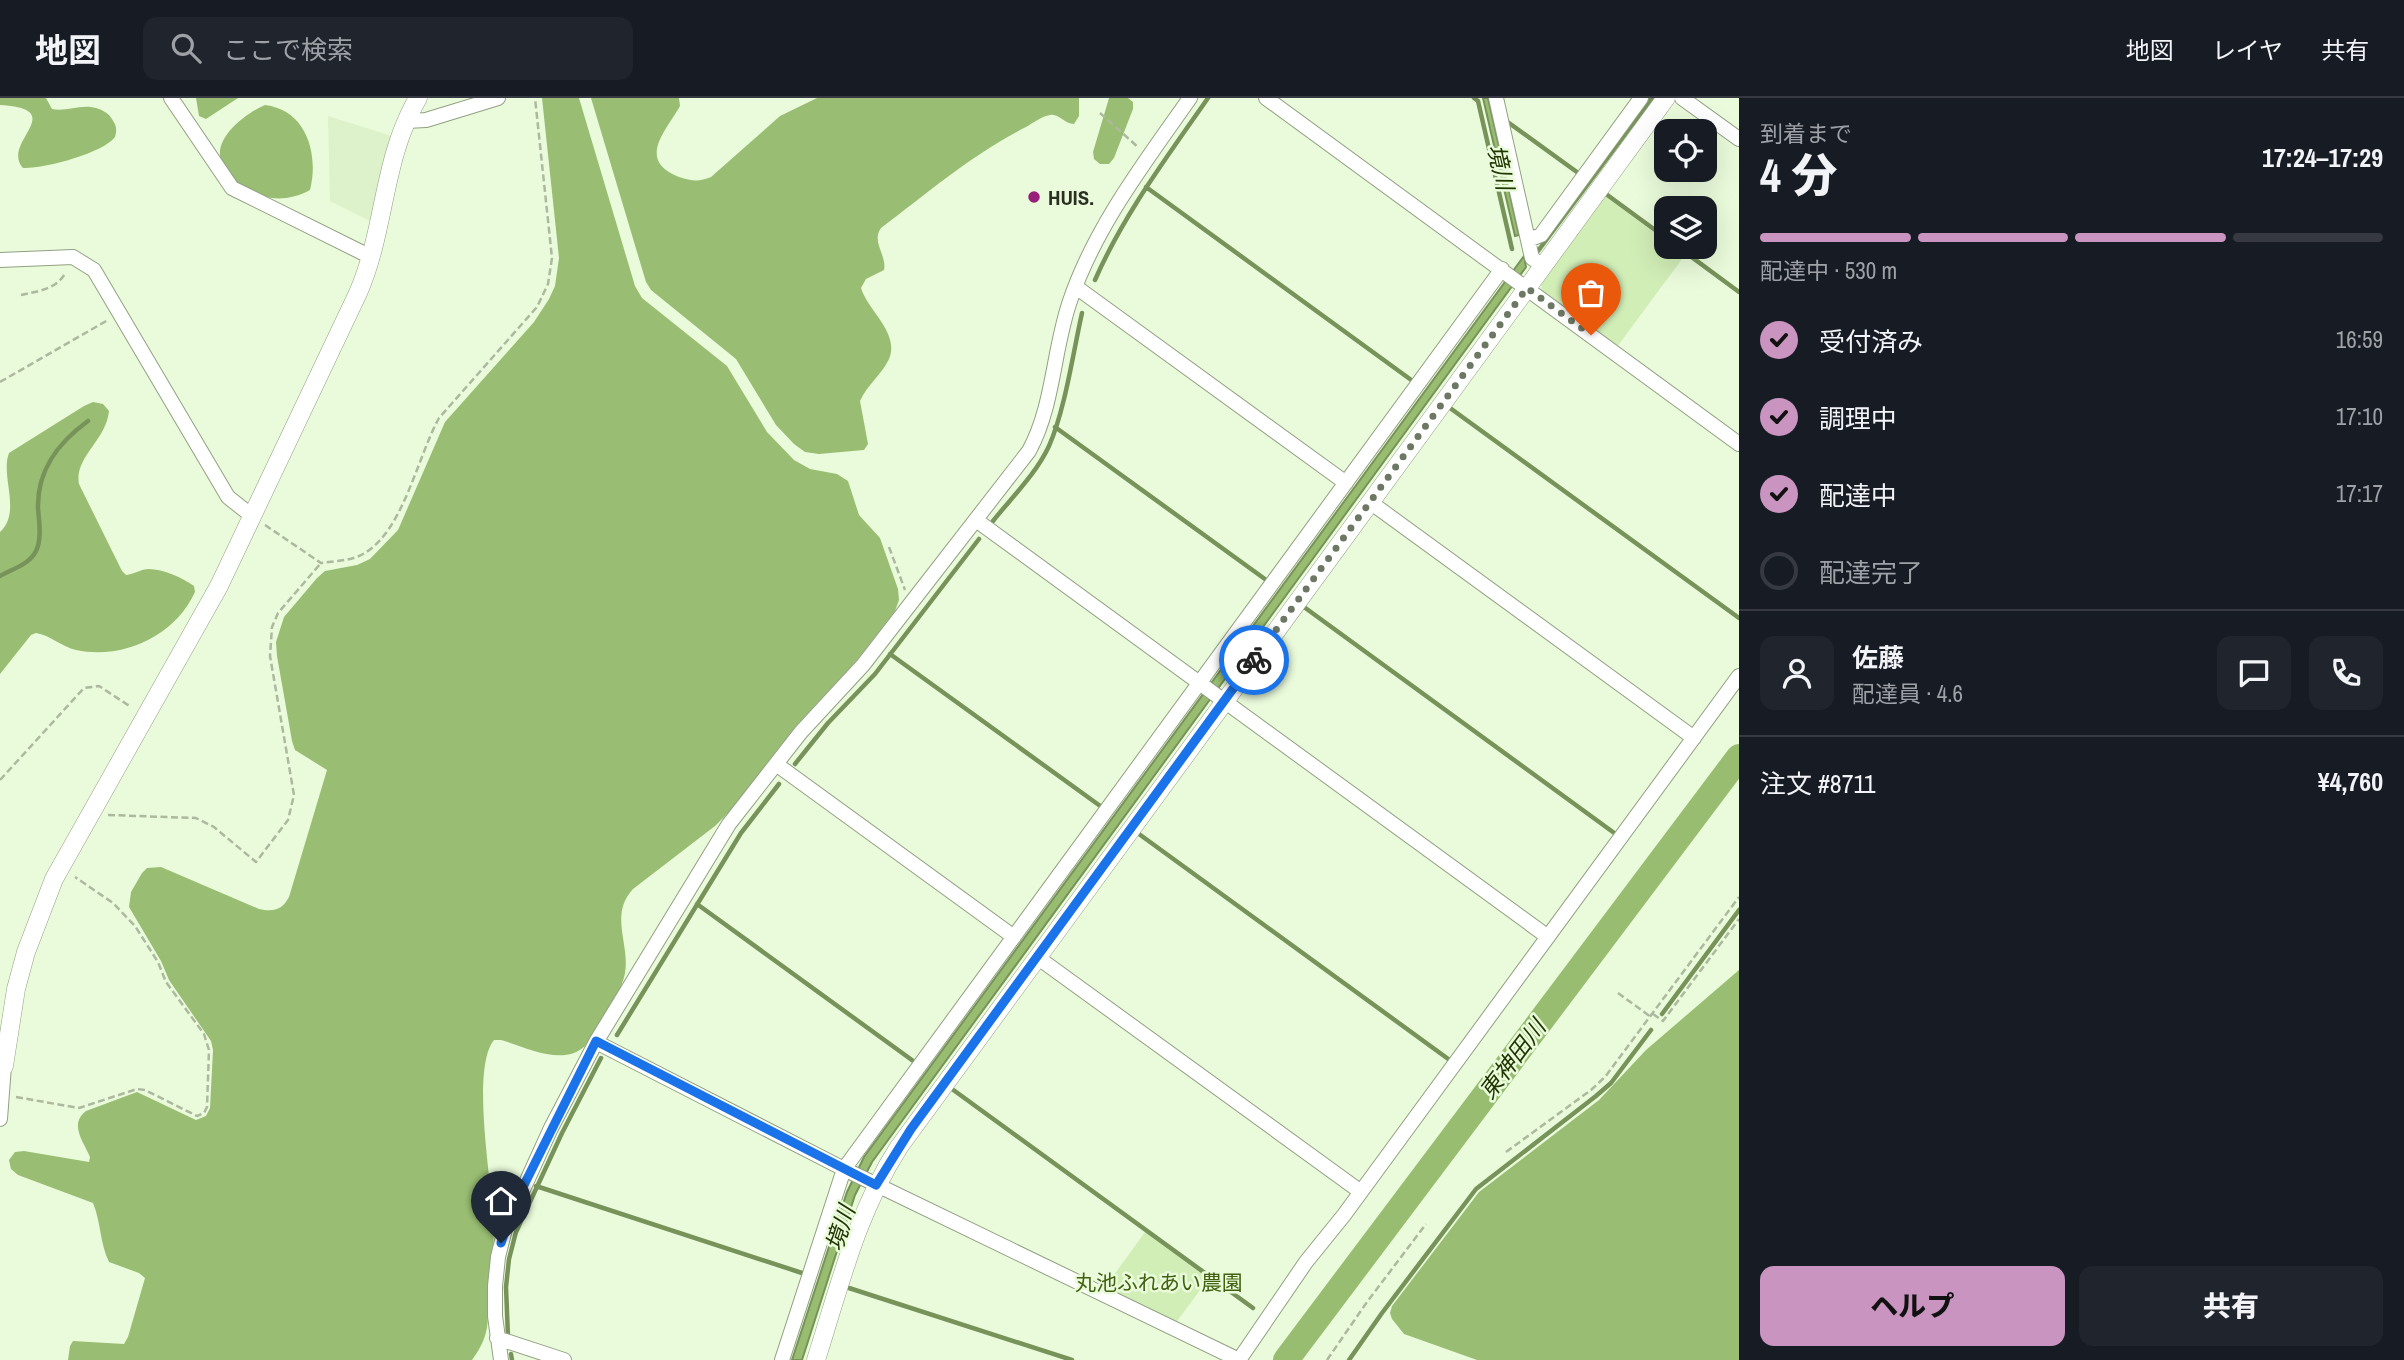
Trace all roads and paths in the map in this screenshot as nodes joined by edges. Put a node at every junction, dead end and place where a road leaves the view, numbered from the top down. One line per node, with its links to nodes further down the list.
1 (171, 98): 17 (street)
2 (418, 98): 12 (street)
3 (498, 98): 12 (street)
4 (535, 98): 32 (path)
5 (1190, 98): 14 (street)
6 (1266, 98): 20 (street)
7 (1496, 98): 15 (street)
8 (1641, 98): 15 (street)
9 (1665, 98): 19 (street)
10 (1682, 98): 13 (street)
11 (1100, 113): 14 (path)
12 (405, 121): 17 (street)
13 (1739, 139)
14 (1149, 156): 22 (street)
15 (1528, 240): 19 (street)
16 (73, 257): 18 (street); 23 (path); 24 (street)
17 (372, 257): 29 (street)
18 (0, 260)
19 (1543, 265): 21 (street)
20 (1504, 271): 21 (street); 27 (street)
21 (1523, 285): 26 (street); 28 (street)
22 (1076, 287): 27 (street); 30 (street)
23 (22, 295)
24 (120, 314): 25 (path); 29 (street)
25 (0, 382)
26 (1739, 444)
27 (1346, 483): 35 (street)
28 (1370, 502): 36 (street); 38 (street)
29 (252, 516): 32 (path); 37 (street)
30 (976, 520): 33 (street); 35 (street)
31 (889, 547): 33 (path)
32 (321, 563): 41 (path)
33 (914, 598): 39 (street)
34 (1739, 676): 38 (street)
35 (1201, 685): 36 (street); 45 (street)
36 (1220, 699): 46 (street); 47 (street)
37 (145, 718): 40 (path); 41 (street)
38 (1694, 738): 46 (street)
39 (776, 764): 45 (street); 50 (street)
40 (0, 780)
41 (94, 808): 42 (street)
42 (60, 868): 51 (street); 52 (path)
43 (1739, 897): 49 (path)
44 (1739, 919): 49 (path)
45 (1014, 937): 55 (street)
46 (1548, 937): 57 (street)
47 (1037, 957): 56 (street); 57 (street)
48 (1618, 993): 49 (path)
49 (1652, 1015): 54 (path)
50 (596, 1041): 55 (street); 59 (street)
51 (4, 1066): 52 (street)
52 (2, 1094): 53 (street)
53 (0, 1119)
54 (1506, 1152)
55 (847, 1171): 56 (street); 62 (street)
56 (871, 1182): 57 (street); 63 (street)
57 (1361, 1192)
58 (1426, 1224): 64 (path)
59 (497, 1338): 60 (street); 61 (street)
60 (501, 1360)
61 (564, 1360)
62 (782, 1360)
63 (816, 1360)
64 (1327, 1360)

